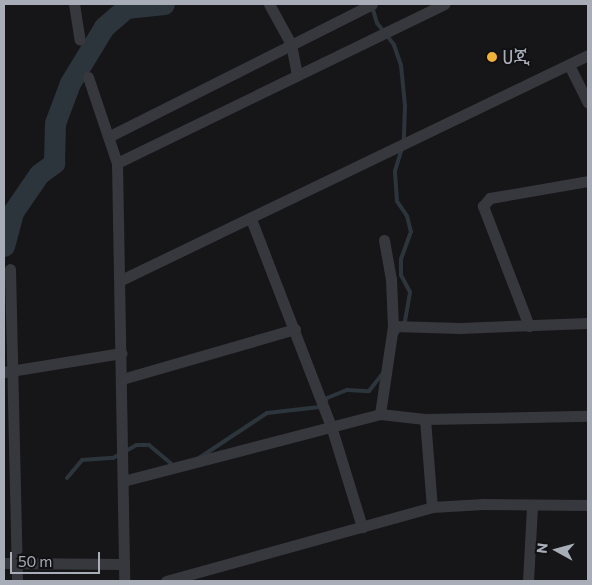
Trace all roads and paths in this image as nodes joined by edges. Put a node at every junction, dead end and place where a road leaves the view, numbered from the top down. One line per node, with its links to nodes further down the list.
1 (74, 4): 5 (street)
2 (269, 4): 6 (street)
3 (372, 4): 6 (street)
4 (444, 4): 9 (street)
5 (80, 40)
6 (291, 44): 9 (street); 12 (street)
7 (588, 56): 8 (street)
8 (569, 65): 11 (street); 15 (street)
9 (297, 75): 13 (street)
10 (88, 77): 12 (street)
11 (588, 103)
12 (110, 136): 13 (street)
13 (117, 163): 18 (street)
14 (588, 181): 21 (street)
15 (251, 219): 18 (street); 22 (street)
16 (384, 240): 20 (street)
17 (10, 269): 24 (street)
18 (120, 280): 23 (street)
19 (588, 323): 21 (street)
20 (393, 326): 21 (street); 26 (street)
21 (530, 326)
22 (295, 329): 25 (street); 29 (street)
23 (121, 353): 24 (street); 25 (street)
24 (8, 371): 35 (street)
25 (122, 379): 30 (street)
26 (380, 414): 28 (street); 29 (street)
27 (588, 416): 28 (street)
28 (425, 419): 33 (street)
29 (331, 426): 30 (street); 34 (street)
30 (123, 481): 37 (street)
31 (588, 505): 32 (street)
32 (532, 506): 33 (street); 41 (street)
33 (432, 507): 34 (street)
34 (362, 527): 40 (street)
35 (17, 562): 36 (street); 37 (street); 38 (street)
36 (4, 563)
37 (124, 564): 39 (street)
38 (17, 581)
39 (124, 581)
40 (166, 581)
41 (528, 581)

